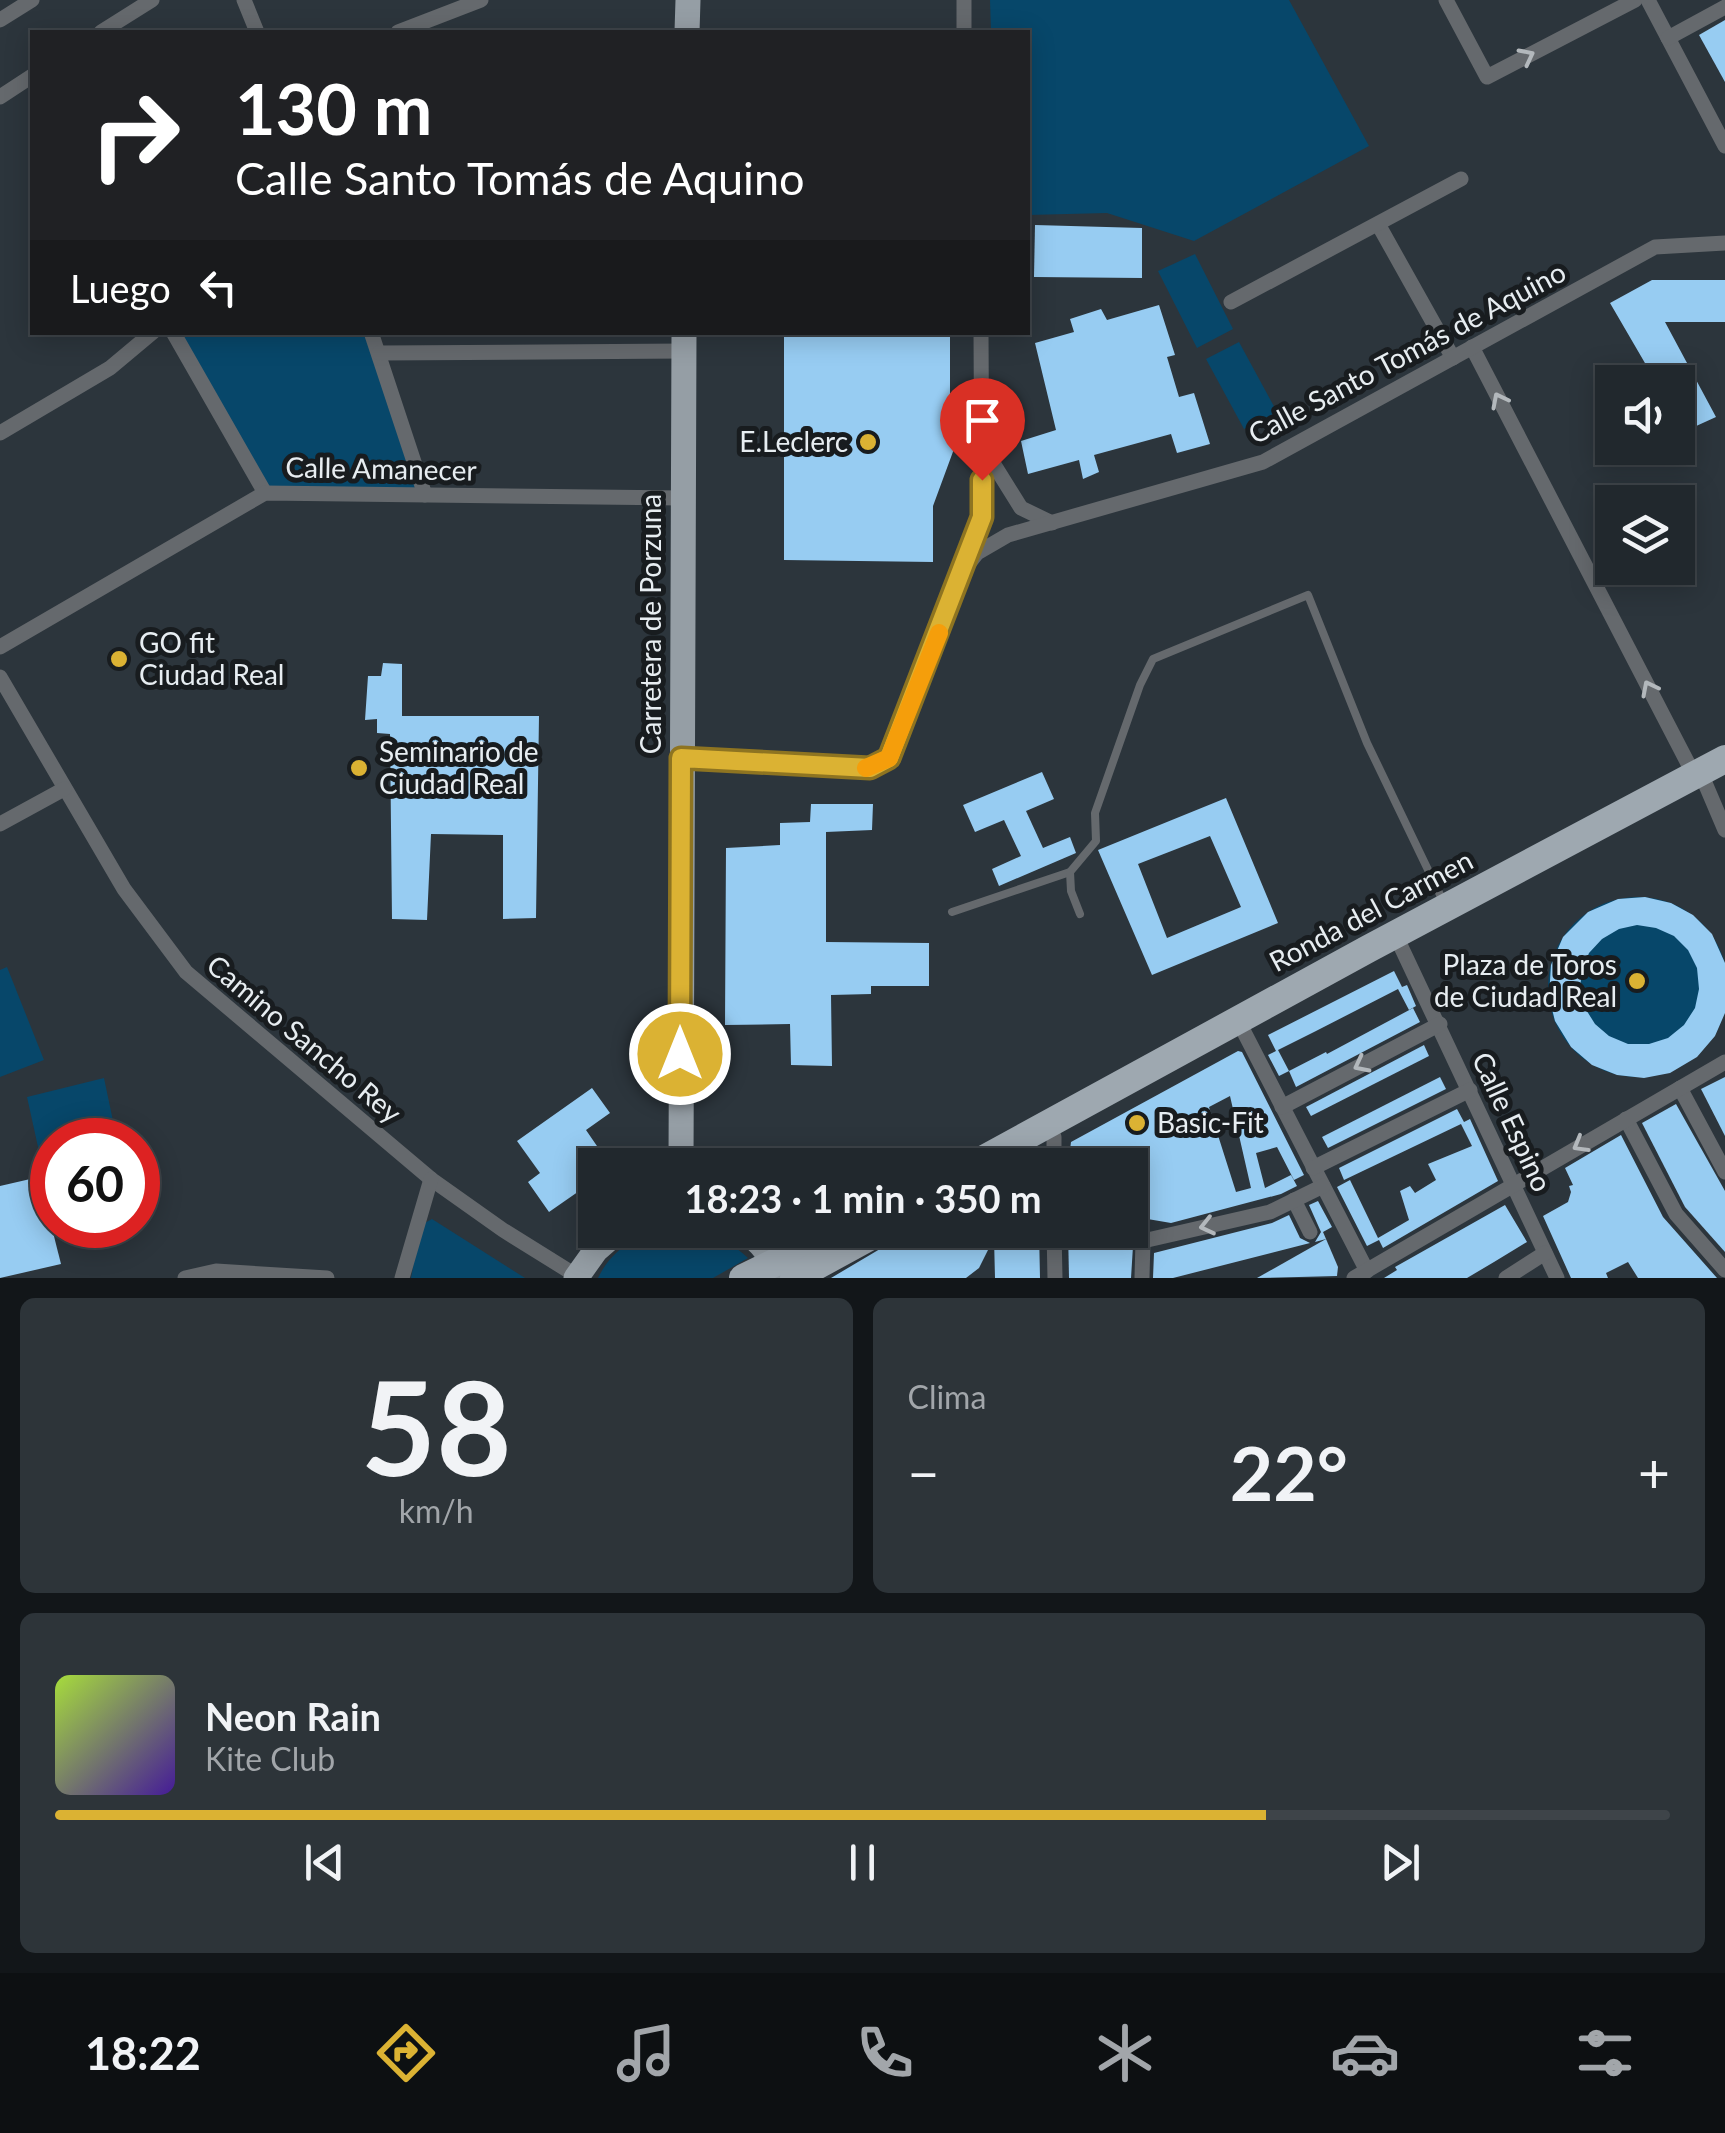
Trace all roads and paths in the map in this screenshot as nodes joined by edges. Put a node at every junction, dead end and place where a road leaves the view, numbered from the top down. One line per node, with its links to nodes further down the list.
1 (32, 0): 11 (street)
2 (152, 0): 12 (street)
3 (244, 0): 13 (street)
4 (480, 0): 14 (street)
5 (688, 0): 15 (main road)
6 (964, 0): 16 (street)
7 (1446, 0): 8 (street, one-way to 8)
8 (1635, 0)
9 (1648, 0): 17 (street)
10 (1725, 6): 17 (street)
11 (0, 20)
12 (104, 30)
13 (256, 30)
14 (403, 30)
15 (687, 30)
16 (964, 30)
17 (1668, 38): 20 (street)
18 (30, 77): 19 (street)
19 (0, 97)
20 (1725, 144)
21 (1461, 180): 22 (street)
22 (1378, 224): 24 (street); 32 (street)
23 (1725, 242): 30 (street, Calle Santo Tomás de Aquino)
24 (1232, 302)
25 (149, 335): 33 (street)
26 (176, 335): 35 (street)
27 (372, 335): 31 (street)
28 (981, 335): 34 (street)
29 (684, 342): 31 (street); 37 (main road, Carretera de Porzuna)
30 (1472, 347): 32 (street, Calle Santo Tomás de Aquino); 44 (street, one-way to 30)
31 (379, 353): 36 (street)
32 (1453, 358): 38 (street, Calle Santo Tomás de Aquino)
33 (0, 432)
34 (982, 444): 38 (street); 39 (street)
35 (265, 492): 36 (street, Calle Amanecer); 40 (street, Calle Amanecer)
36 (425, 495): 37 (street, Calle Amanecer)
37 (682, 498): 42 (main road, Carretera de Porzuna)
38 (1052, 523): 39 (street, Calle Santo Tomás de Aquino)
39 (962, 572): 42 (street, Calle Santo Tomás de Aquino)
40 (0, 647)
41 (0, 676): 45 (street, Camino Sancho Rey)
42 (681, 758): 61 (main road, Carretera de Porzuna)
43 (1725, 759): 44 (highway, Ronda del Carmen)
44 (1708, 777): 47 (street); 49 (highway, Ronda del Carmen); 52 (highway, Ronda del Carmen)
45 (64, 790): 46 (street); 64 (street, Camino Sancho Rey)
46 (0, 824)
47 (1725, 830)
48 (1070, 872): 49 (lane); 50 (lane); 51 (lane)
49 (1446, 907): 52 (highway, Ronda del Carmen)
50 (952, 912)
51 (1080, 914)
52 (1399, 941): 53 (street, Calle Espino); 54 (highway, Ronda del Carmen); 60 (highway, Ronda del Carmen)
53 (1440, 1024): 57 (street, Calle Espino); 58 (street, one-way to 58)
54 (1244, 1032): 58 (street); 60 (highway, Ronda del Carmen)
55 (1725, 1062): 56 (street)
56 (1680, 1088): 59 (street); 63 (street)
57 (1470, 1090): 62 (street); 65 (street, Calle Espino)
58 (1282, 1106): 62 (street)
59 (1626, 1119): 65 (street, one-way to 65); 75 (street)
60 (1052, 1142)
61 (680, 1148)
62 (1313, 1168): 66 (street)
63 (1725, 1172)
64 (431, 1179): 79 (street, Camino Sancho Rey); 83 (street)
65 (1513, 1184): 74 (street, Calle Espino); 77 (street)
66 (1323, 1186): 67 (street); 77 (street)
67 (1294, 1200): 68 (street); 80 (street, one-way to 80)
68 (1310, 1232)
69 (598, 1248): 79 (main road)
70 (763, 1248): 76 (main road)
71 (803, 1248): 76 (highway)
72 (838, 1248): 76 (highway)
73 (1054, 1248): 85 (street)
74 (1545, 1253): 86 (street); 87 (street, Calle Espino)
75 (1725, 1270)
76 (778, 1273): 84 (highway)
77 (1360, 1274)
78 (279, 1275): 81 (street); 82 (street)
79 (577, 1277)
80 (1142, 1277)
81 (186, 1278)
82 (328, 1278)
83 (402, 1278)
84 (743, 1278)
85 (1055, 1278)
86 (1506, 1278)
87 (1557, 1278)

